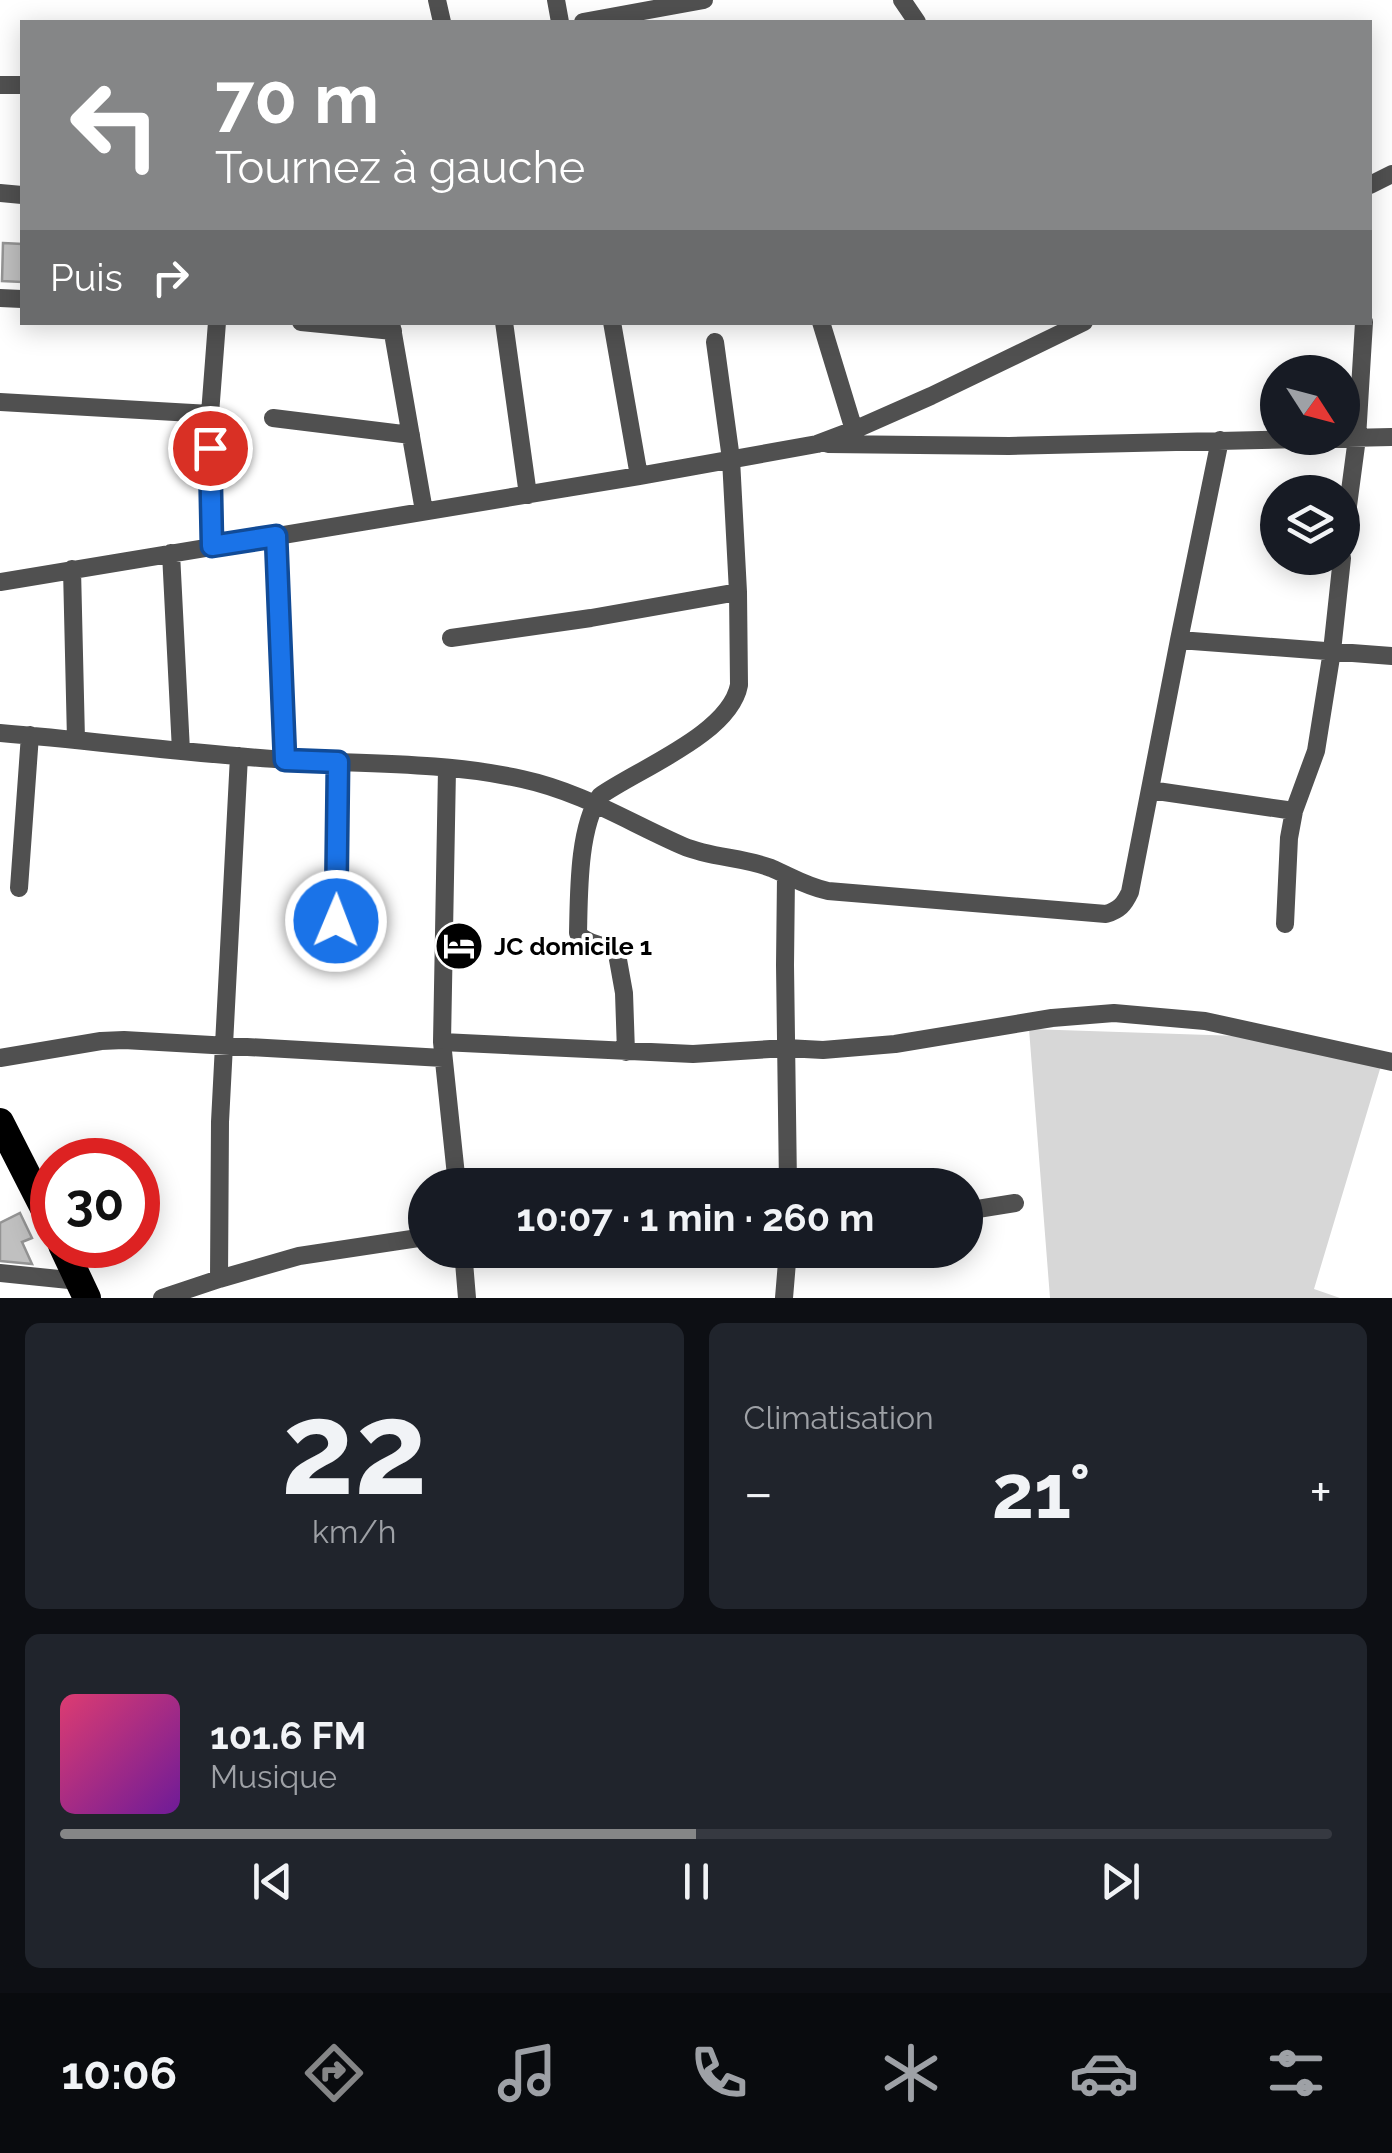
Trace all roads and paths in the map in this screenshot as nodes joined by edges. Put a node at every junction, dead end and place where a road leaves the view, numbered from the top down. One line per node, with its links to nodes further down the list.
1 (704, 0): 2 (street)
2 (594, 20)
3 (217, 325): 14 (street)
4 (355, 325): 10 (street)
5 (504, 325): 25 (street)
6 (613, 325): 24 (street)
7 (822, 325): 16 (street)
8 (1078, 325): 16 (street)
9 (1364, 325): 12 (street)
10 (392, 327): 17 (street)
11 (716, 342): 23 (street)
12 (1360, 388)
13 (0, 402): 14 (street)
14 (210, 414): 28 (street)
15 (273, 418): 17 (street)
16 (854, 430): 22 (street)
17 (411, 435): 26 (street)
18 (1392, 437): 19 (street)
19 (1360, 438)
20 (1260, 439): 21 (street)
21 (1220, 440): 22 (street); 35 (street)
22 (818, 444): 23 (street)
23 (732, 460): 24 (street); 33 (street)
24 (639, 476): 25 (street)
25 (528, 495): 26 (street)
26 (424, 511): 27 (street)
27 (276, 536): 28 (street); 43 (street)
28 (212, 546): 29 (street)
29 (172, 553): 30 (street); 41 (street)
30 (72, 569): 32 (street); 40 (street)
31 (1340, 575): 36 (street)
32 (0, 582)
33 (738, 592): 34 (street); 47 (street)
34 (451, 638)
35 (1178, 640): 36 (street); 46 (street)
36 (1332, 652): 37 (street); 48 (street)
37 (1392, 656)
38 (0, 733): 39 (street)
39 (30, 736): 40 (street); 50 (street)
40 (76, 740): 41 (street)
41 (181, 751): 42 (street)
42 (239, 756): 43 (street); 53 (street)
43 (285, 760): 44 (street)
44 (338, 762): 45 (street); 51 (street)
45 (448, 769): 47 (street); 55 (street)
46 (1150, 790): 48 (street); 49 (street)
47 (596, 802): 49 (street); 56 (street)
48 (1294, 811): 52 (street)
49 (786, 876): 54 (street)
50 (18, 888)
51 (336, 921)
52 (1285, 924)
53 (224, 1046): 55 (street); 57 (street); 69 (street)
54 (786, 1048): 56 (street); 58 (street); 61 (street)
55 (443, 1050): 56 (street); 60 (street)
56 (626, 1052)
57 (0, 1058)
58 (1392, 1062)
59 (0, 1122): 62 (highway)
60 (454, 1168)
61 (788, 1168)
62 (30, 1181)
63 (1015, 1203): 64 (street)
64 (983, 1208)
65 (408, 1240): 69 (street)
66 (464, 1268): 72 (street)
67 (786, 1268): 73 (street)
68 (0, 1274): 70 (street)
69 (219, 1279): 71 (street)
70 (83, 1290)
71 (162, 1298)
72 (467, 1298)
73 (784, 1298)

